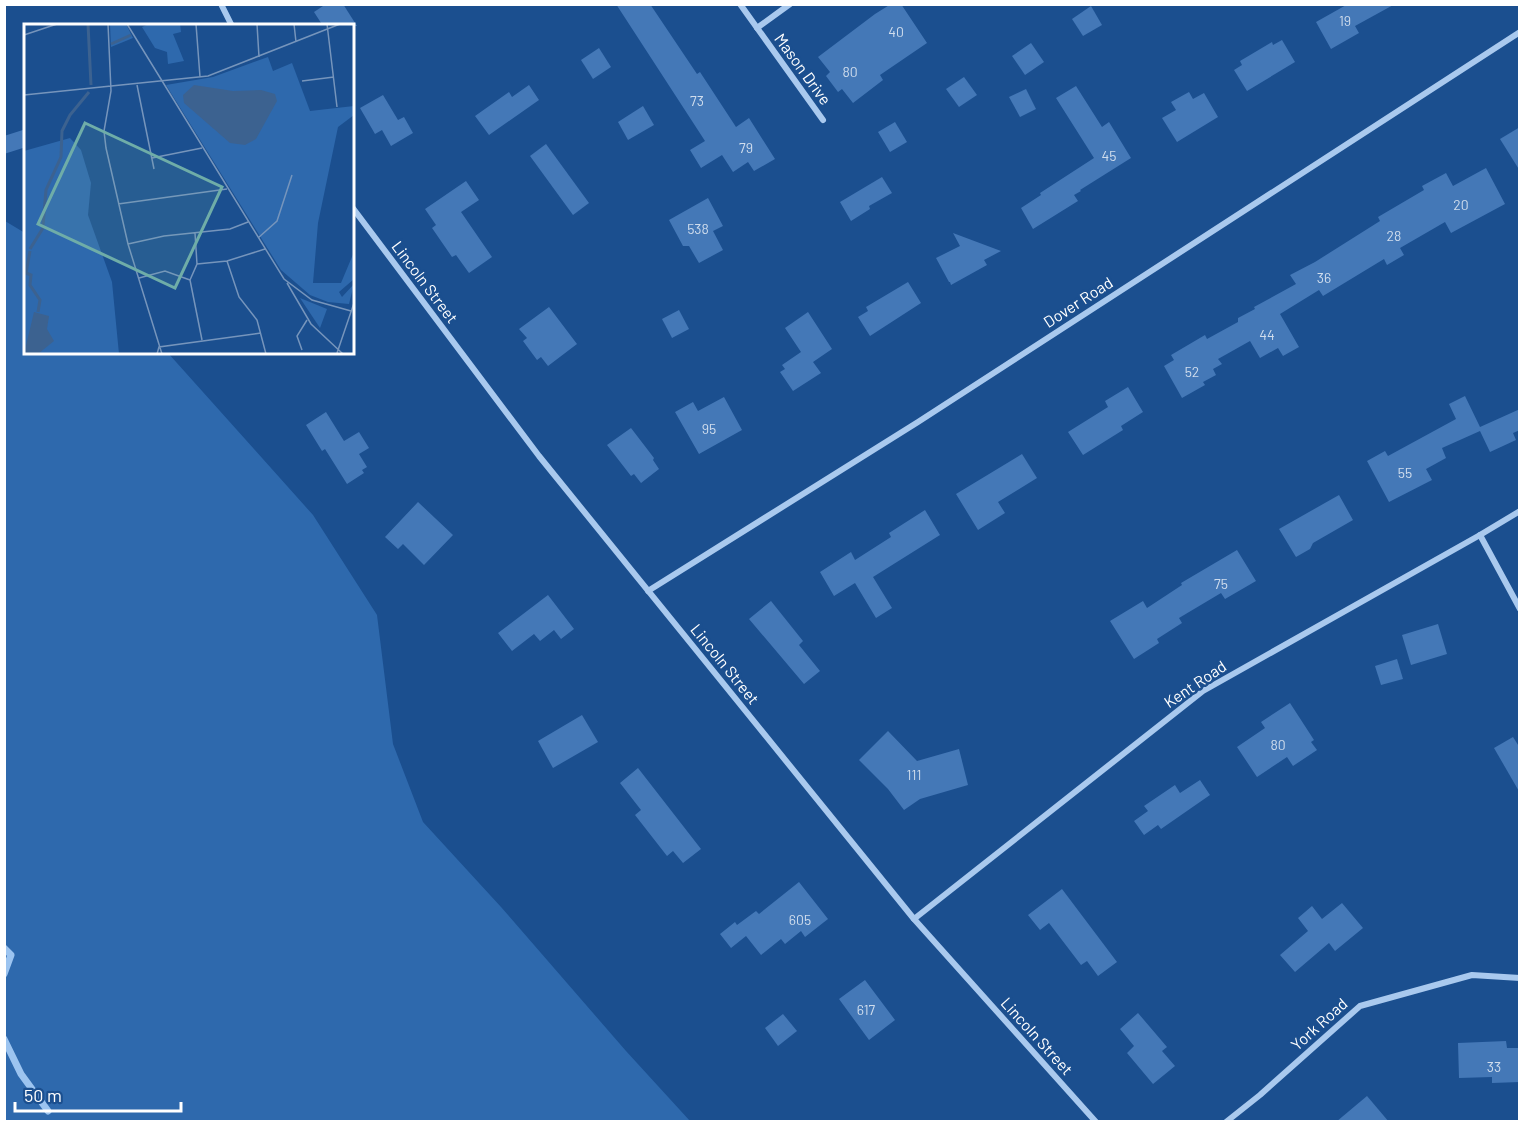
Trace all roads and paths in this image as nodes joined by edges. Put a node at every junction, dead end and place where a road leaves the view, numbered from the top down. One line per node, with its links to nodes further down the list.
1 (221, 4): 4 (street)
2 (740, 4): 5 (street, Mason Drive)
3 (790, 4): 5 (street)
4 (231, 24)
5 (757, 28): 7 (street, Mason Drive)
6 (1520, 32): 11 (street, Dover Road)
7 (823, 120)
8 (354, 210): 11 (street, Lincoln Street)
9 (1520, 511): 10 (street, Kent Road)
10 (1480, 535): 12 (street); 13 (street, Kent Road)
11 (648, 591): 13 (street, Lincoln Street)
12 (1520, 609)
13 (914, 919): 15 (street, Lincoln Street)
14 (1520, 978): 16 (street, York Road)
15 (1096, 1122)
16 (1226, 1122)

